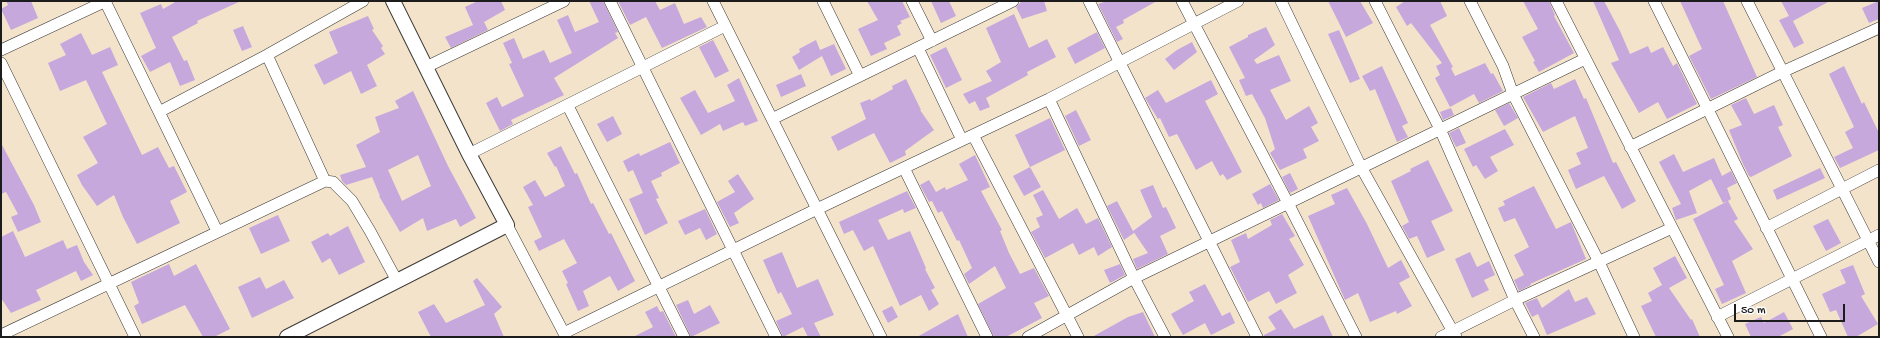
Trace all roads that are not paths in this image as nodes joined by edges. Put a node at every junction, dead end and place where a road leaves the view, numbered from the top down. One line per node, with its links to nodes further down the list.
1 (106, 1): 25 (street); 38 (street)
2 (363, 1): 26 (street)
3 (393, 1): 30 (street)
4 (564, 1): 30 (street)
5 (610, 1): 31 (street)
6 (713, 1): 21 (street)
7 (823, 1): 33 (street)
8 (912, 1): 23 (street)
9 (1013, 1): 19 (street)
10 (1089, 1): 29 (street)
11 (1182, 1): 20 (street)
12 (1238, 1): 20 (street)
13 (1281, 1): 45 (street)
14 (1375, 1): 40 (street)
15 (1470, 1): 34 (street)
16 (1556, 1): 27 (street)
17 (1654, 1): 37 (street)
18 (1747, 1): 32 (street)
19 (998, 4): 23 (street)
20 (1193, 24): 29 (street); 50 (street)
21 (724, 26): 31 (street); 39 (street)
22 (1879, 28): 32 (street)
23 (932, 41): 24 (street)
24 (918, 48): 33 (street); 42 (street)
25 (1, 50)
26 (267, 55): 38 (street); 48 (street)
27 (1585, 59): 34 (street); 43 (street)
28 (1, 63): 65 (street)
29 (1120, 63): 35 (street); 58 (street)
30 (426, 67): 44 (street)
31 (642, 67): 36 (street); 59 (street)
32 (1782, 72): 37 (street); 49 (street)
33 (860, 76): 39 (street)
34 (1513, 94): 40 (street); 60 (street)
35 (1049, 99): 41 (street); 62 (street)
36 (568, 106): 44 (street); 66 (street)
37 (1708, 109): 43 (street); 54 (street)
38 (159, 112): 55 (street)
39 (772, 119): 51 (street)
40 (1440, 129): 45 (street); 67 (street)
41 (973, 135): 42 (street); 68 (street)
42 (962, 140): 46 (street)
43 (1630, 147): 53 (street)
44 (469, 154): 52 (street)
45 (1361, 167): 50 (street); 71 (street)
46 (904, 168): 51 (street); 78 (street)
47 (1879, 170): 49 (street)
48 (325, 180): 55 (street); 64 (street)
49 (1842, 189): 54 (street); 57 (street)
50 (1288, 203): 58 (street); 83 (street)
51 (817, 209): 59 (street); 77 (street)
52 (507, 224): 64 (street); 72 (street)
53 (1672, 228): 60 (street); 69 (street)
54 (1766, 228): 63 (street)
55 (217, 231): 65 (street)
56 (1879, 235): 57 (street)
57 (1868, 240): 61 (street); 63 (street)
58 (1209, 242): 62 (street); 82 (street)
59 (734, 250): 66 (street); 76 (street)
60 (1599, 262): 67 (street); 86 (street)
61 (1879, 262)
62 (1134, 278): 68 (street); 81 (street)
63 (1792, 279): 69 (street); 88 (street)
64 (397, 281): 74 (street)
65 (109, 283): 70 (street); 73 (street)
66 (659, 287): 72 (street); 75 (street)
67 (1515, 300): 71 (street); 85 (street)
68 (1067, 316): 79 (street); 80 (street)
69 (1717, 317): 87 (street)
70 (2, 332)
71 (1454, 334): 84 (street)
72 (565, 335)
73 (135, 337)
74 (287, 337)
75 (684, 337)
76 (776, 337)
77 (881, 337)
78 (987, 337)
79 (1028, 337)
80 (1078, 337)
81 (1165, 337)
82 (1257, 337)
83 (1356, 337)
84 (1441, 337)
85 (1534, 337)
86 (1634, 337)
87 (1728, 337)
88 (1821, 337)

